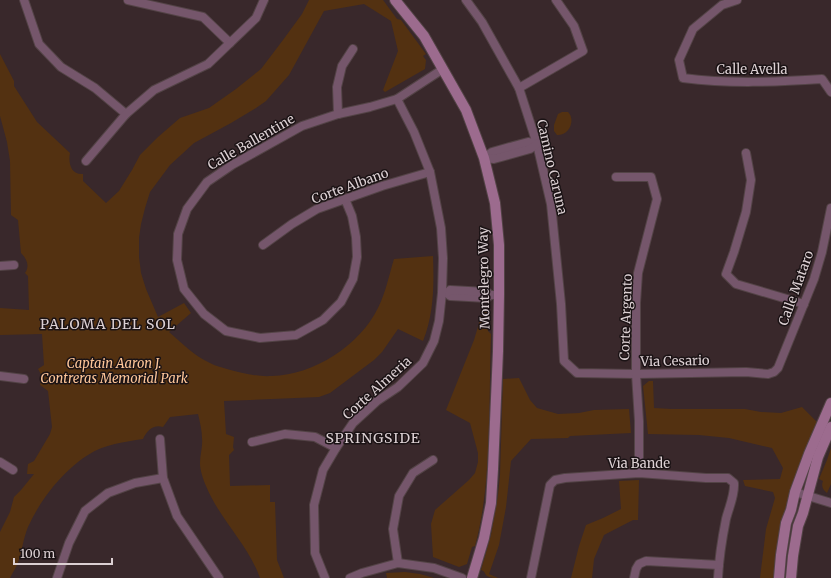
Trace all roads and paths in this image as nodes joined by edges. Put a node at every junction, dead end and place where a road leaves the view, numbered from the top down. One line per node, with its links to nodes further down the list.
1 (24, 0): 14 (street)
2 (128, 0): 8 (street)
3 (264, 0): 8 (street)
4 (395, 0): 10 (street, Montelegro Way)
5 (466, 0): 11 (street, Camino Caruna)
6 (556, 0): 11 (street)
7 (737, 0): 12 (street, Calle Avella)
8 (230, 42): 14 (street)
9 (353, 49): 15 (street)
10 (443, 69): 13 (street, Calle Ballentine); 18 (street, Montelegro Way)
11 (519, 88): 16 (street, Camino Caruna)
12 (831, 92)
13 (397, 99): 15 (street, Calle Ballentine); 20 (street, Corte Almeria)
14 (126, 114): 19 (street)
15 (338, 114): 22 (street, Calle Ballentine)
16 (537, 144): 18 (street); 31 (street, Camino Caruna)
17 (746, 153): 29 (street)
18 (484, 158): 28 (street, Montelegro Way)
19 (86, 161)
20 (430, 172): 22 (street, Corte Albano); 27 (street, Corte Almeria)
21 (616, 178): 32 (street, Corte Argento)
22 (345, 198): 24 (street, Corte Albano)
23 (831, 208): 29 (street, Calle Mataro)
24 (263, 245)
25 (14, 265): 26 (street)
26 (0, 266)
27 (444, 293): 28 (street); 39 (street, Corte Almeria)
28 (495, 295): 55 (street, Montelegro Way)
29 (804, 304): 30 (street, Calle Mataro)
30 (774, 372): 32 (street, Via Cesario)
31 (577, 374): 32 (street, Via Cesario)
32 (636, 374): 43 (street, Corte Argento)
33 (0, 376): 34 (street)
34 (24, 379)
35 (831, 403): 45 (street)
36 (831, 427): 46 (street)
37 (160, 439): 44 (street)
38 (252, 442): 39 (street)
39 (336, 448): 52 (street, Corte Almeria)
40 (433, 460): 48 (street)
41 (0, 462): 42 (street)
42 (13, 470)
43 (639, 473): 49 (street, Via Bande); 56 (street, Via Bande)
44 (163, 478): 50 (street); 51 (street)
45 (795, 492): 46 (street); 59 (street)
46 (808, 495): 47 (street); 60 (street)
47 (831, 503)
48 (398, 563): 53 (street); 54 (street)
49 (719, 565): 57 (street); 58 (street)
50 (57, 578)
51 (219, 578)
52 (325, 578)
53 (350, 578)
54 (462, 578)
55 (472, 578)
56 (531, 578)
57 (634, 578)
58 (718, 578)
59 (779, 578)
60 (791, 578)

